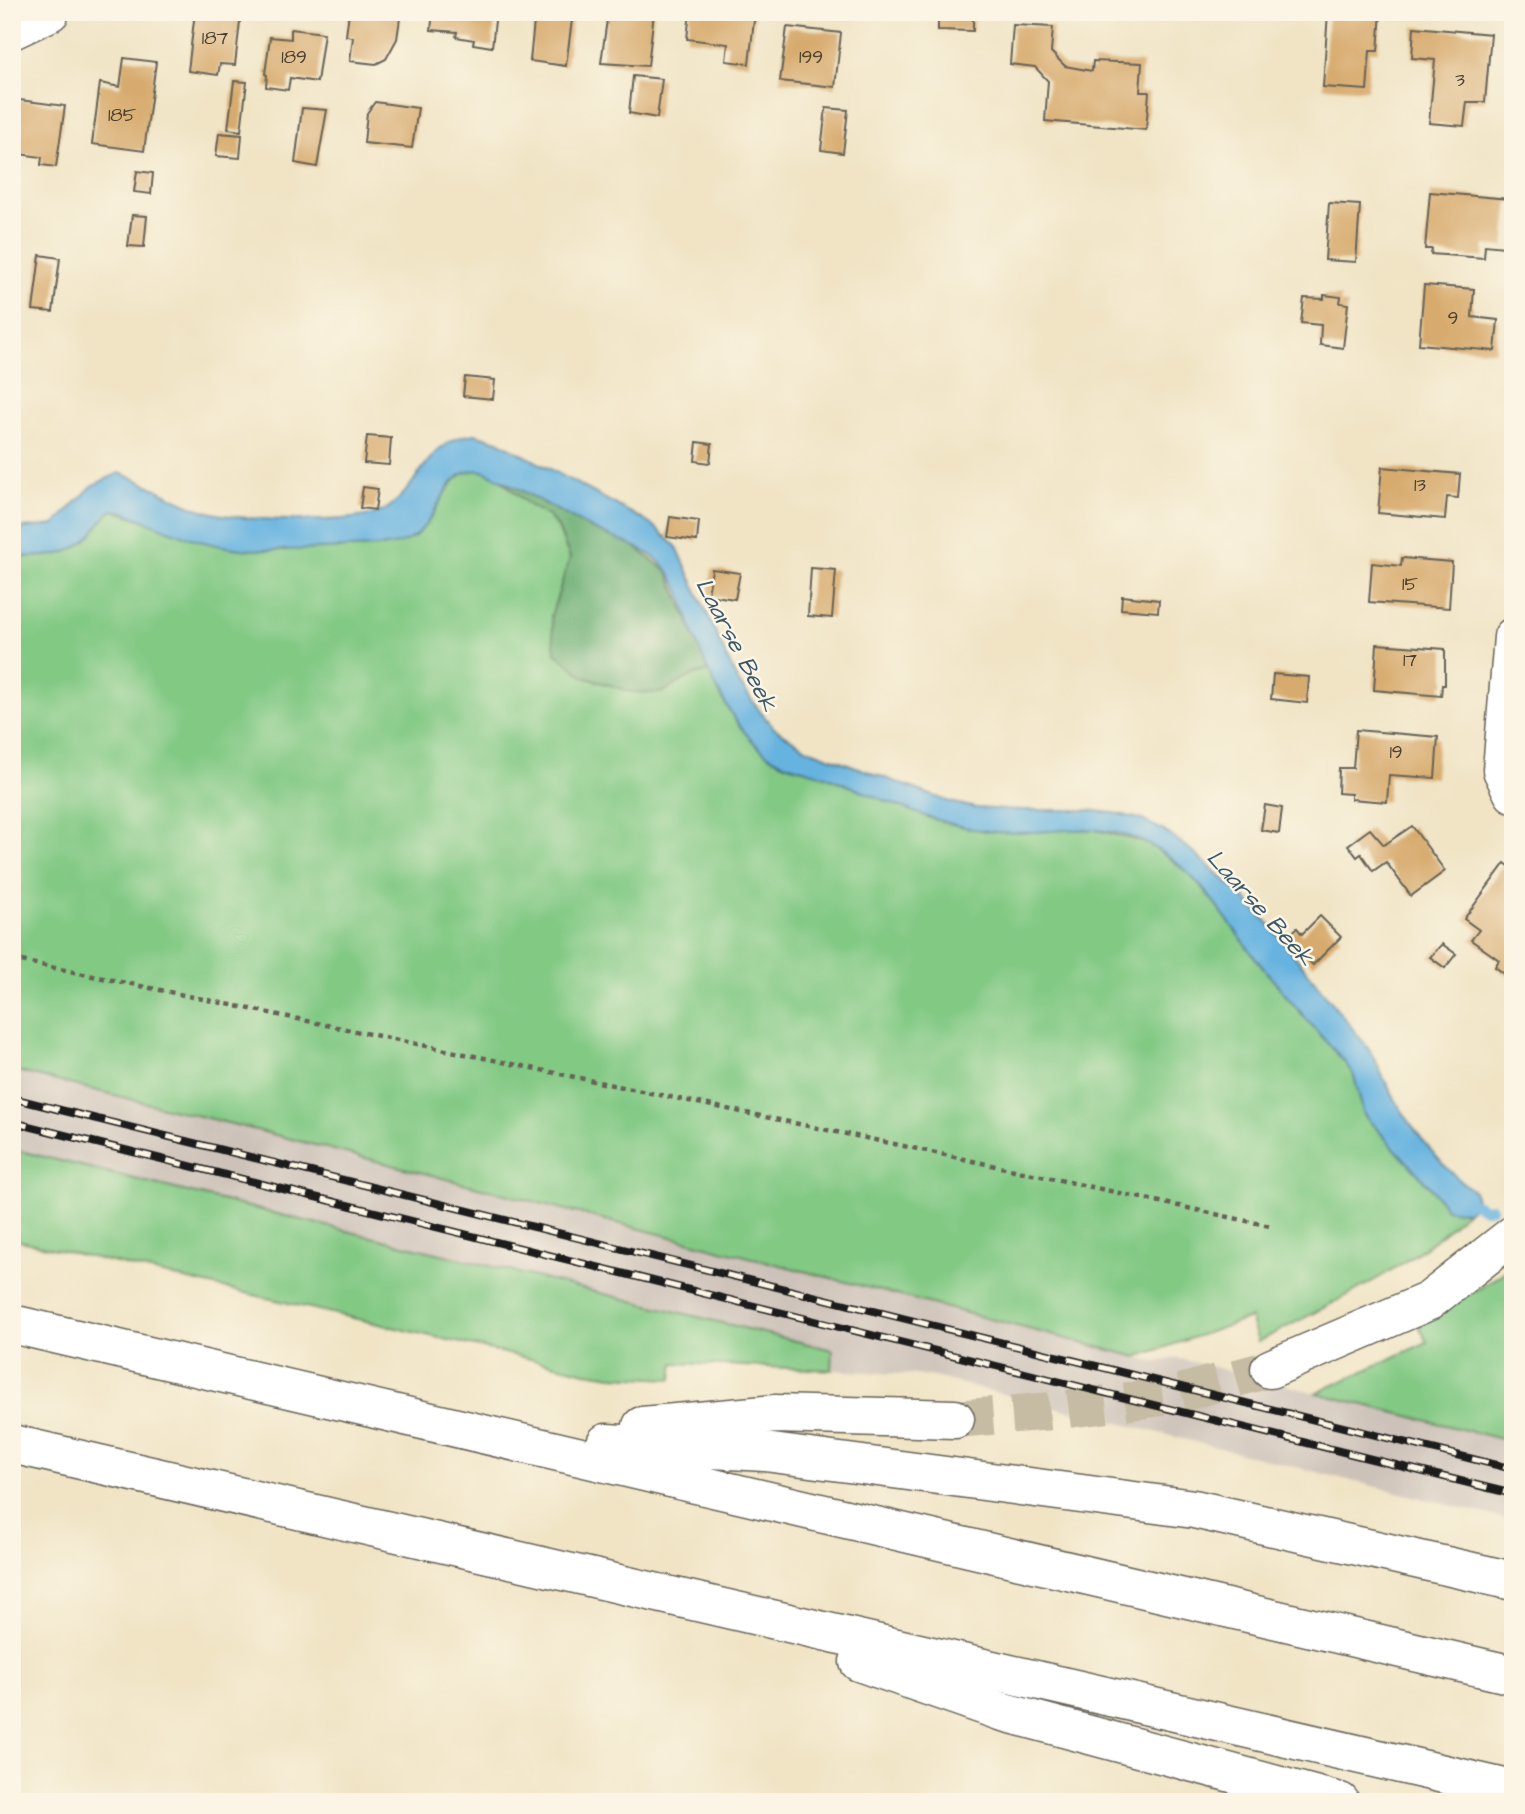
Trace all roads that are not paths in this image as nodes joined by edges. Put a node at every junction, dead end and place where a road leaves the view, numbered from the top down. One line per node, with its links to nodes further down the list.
1 (1513, 637): 2 (main road)
2 (1513, 793)
3 (1513, 1235): 5 (main road)
4 (12, 1324): 7 (main road)
5 (1270, 1369)
6 (955, 1419): 7 (main road)
7 (507, 1438): 9 (main road); 11 (main road)
8 (12, 1444): 10 (main road)
9 (1513, 1581)
10 (661, 1594): 12 (main road); 13 (main road)
11 (1513, 1675)
12 (1513, 1790)
13 (1340, 1802)

